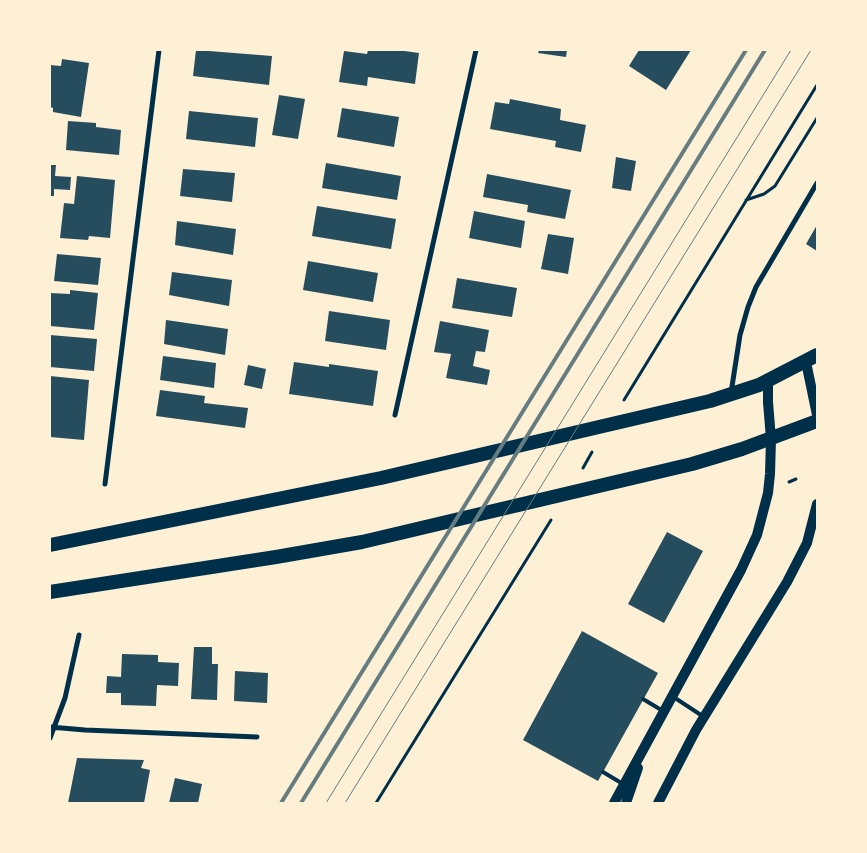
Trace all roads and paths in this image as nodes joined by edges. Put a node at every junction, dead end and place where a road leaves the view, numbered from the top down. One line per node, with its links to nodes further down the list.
1 (159, 50): 15 (street)
2 (476, 50): 9 (street)
3 (817, 118): 5 (path)
4 (817, 184): 8 (street)
5 (746, 200)
6 (812, 358): 7 (highway); 10 (main road)
7 (768, 381): 8 (highway); 12 (main road)
8 (731, 396): 17 (highway)
9 (396, 415)
10 (817, 415)
11 (817, 421): 12 (highway)
12 (771, 439): 18 (highway); 20 (main road)
13 (796, 480): 14 (path)
14 (788, 482)
15 (105, 484)
16 (817, 504): 23 (main road)
17 (50, 545)
18 (50, 592)
19 (79, 635): 24 (street)
20 (672, 696): 22 (main road); 23 (lane)
21 (643, 699): 22 (lane)
22 (663, 711): 27 (main road)
23 (704, 717): 32 (main road)
24 (52, 728): 25 (street); 26 (street)
25 (257, 737)
26 (50, 738)
27 (646, 744): 29 (main road); 31 (main road)
28 (603, 772): 29 (lane)
29 (624, 784): 30 (main road)
30 (614, 803)
31 (626, 803)
32 (658, 803)

